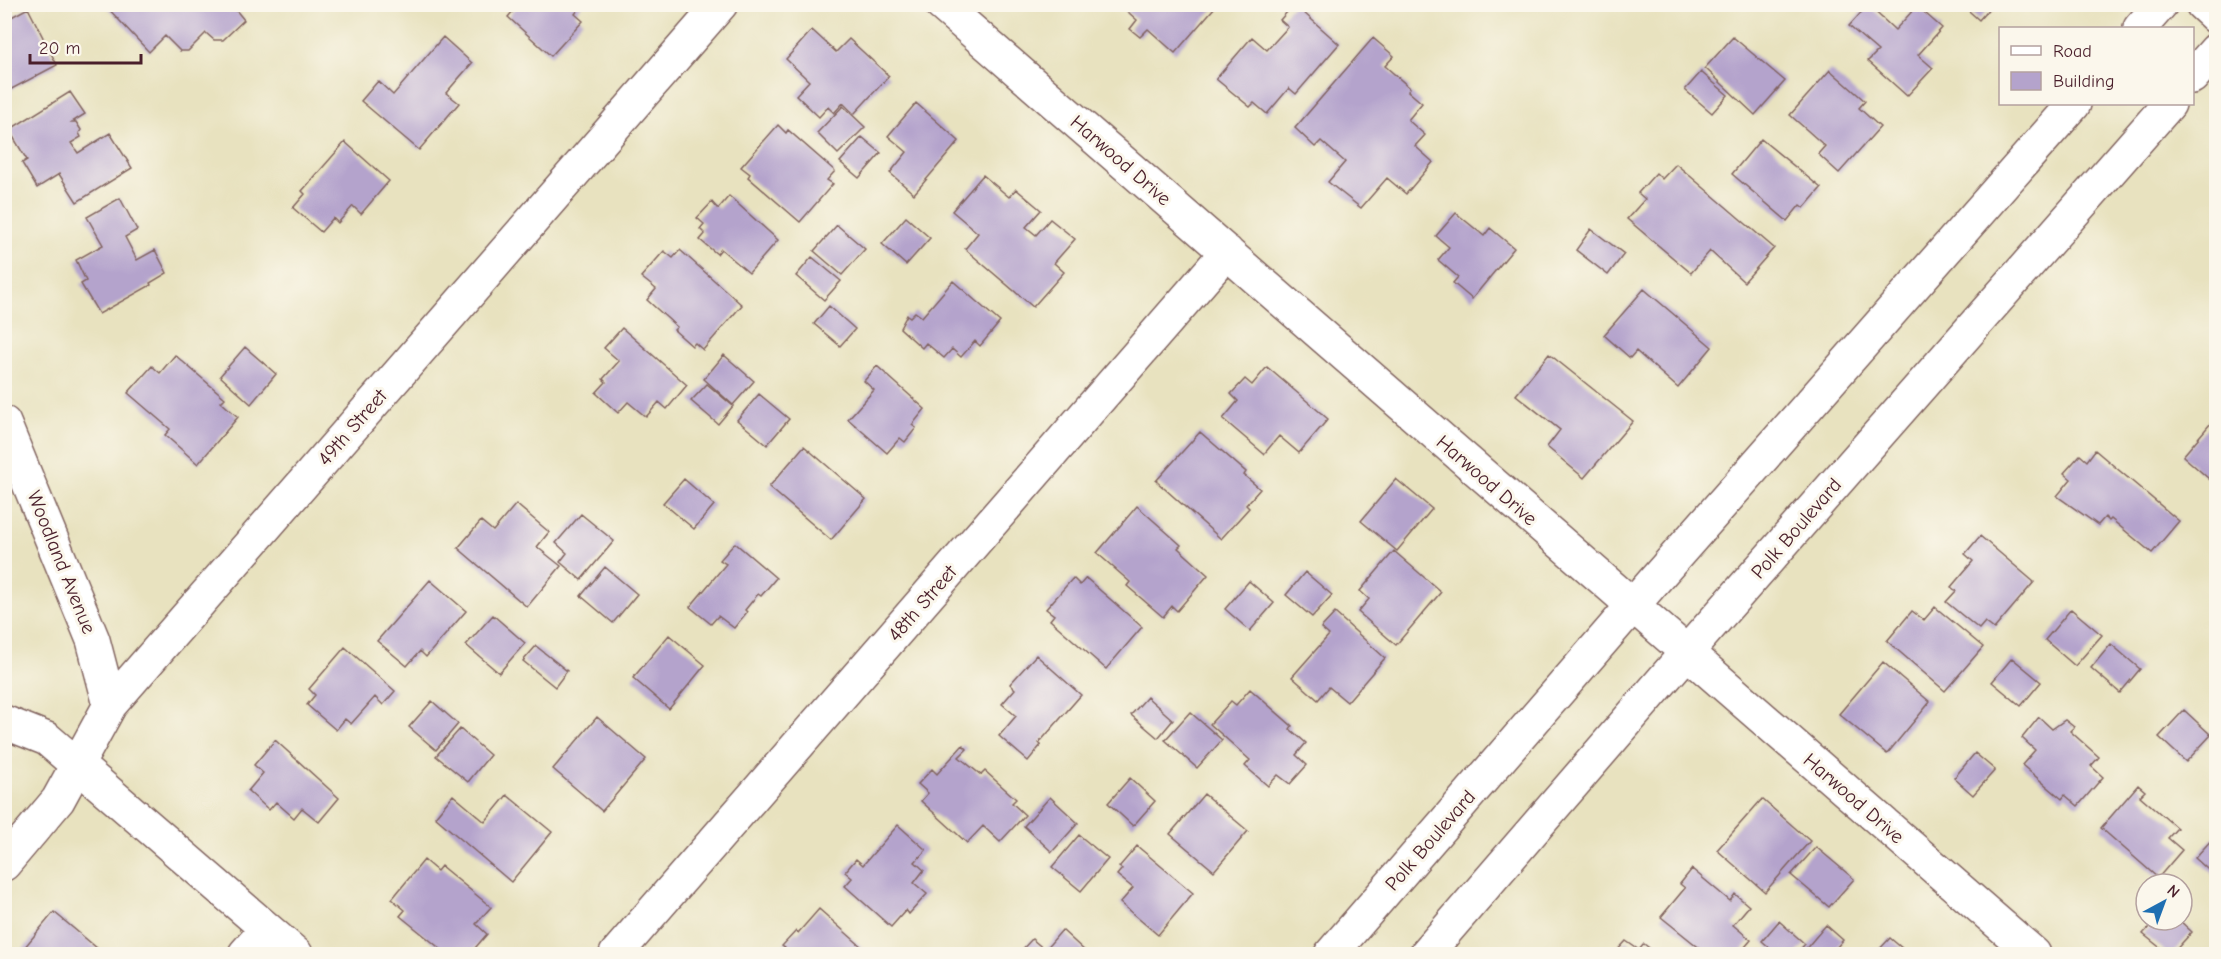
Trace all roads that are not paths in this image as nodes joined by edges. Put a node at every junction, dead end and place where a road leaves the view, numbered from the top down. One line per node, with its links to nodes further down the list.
1 (721, 4): 15 (street, 49th Street)
2 (941, 4): 11 (street, Harwood Drive)
3 (2161, 4): 6 (street)
4 (2202, 4): 5 (street)
5 (2217, 17)
6 (2141, 27)
7 (2217, 50): 8 (street)
8 (2194, 76)
9 (2073, 105): 13 (street, Polk Boulevard)
10 (2168, 105): 14 (street, Polk Boulevard)
11 (1227, 252): 13 (street, Harwood Drive); 22 (street, 48th Street)
12 (4, 423): 15 (street, Woodland Avenue)
13 (1632, 607): 14 (street, Harwood Drive); 23 (street, Polk Boulevard)
14 (1687, 652): 24 (street, Polk Boulevard); 25 (street, Harwood Drive)
15 (110, 705): 17 (street, 49th Street)
16 (4, 722): 17 (street)
17 (77, 763): 18 (street, 49th Street); 19 (street)
18 (4, 864)
19 (267, 929): 20 (street); 21 (street)
20 (245, 954)
21 (296, 954)
22 (616, 954)
23 (1331, 954)
24 (1426, 954)
25 (2034, 954)

